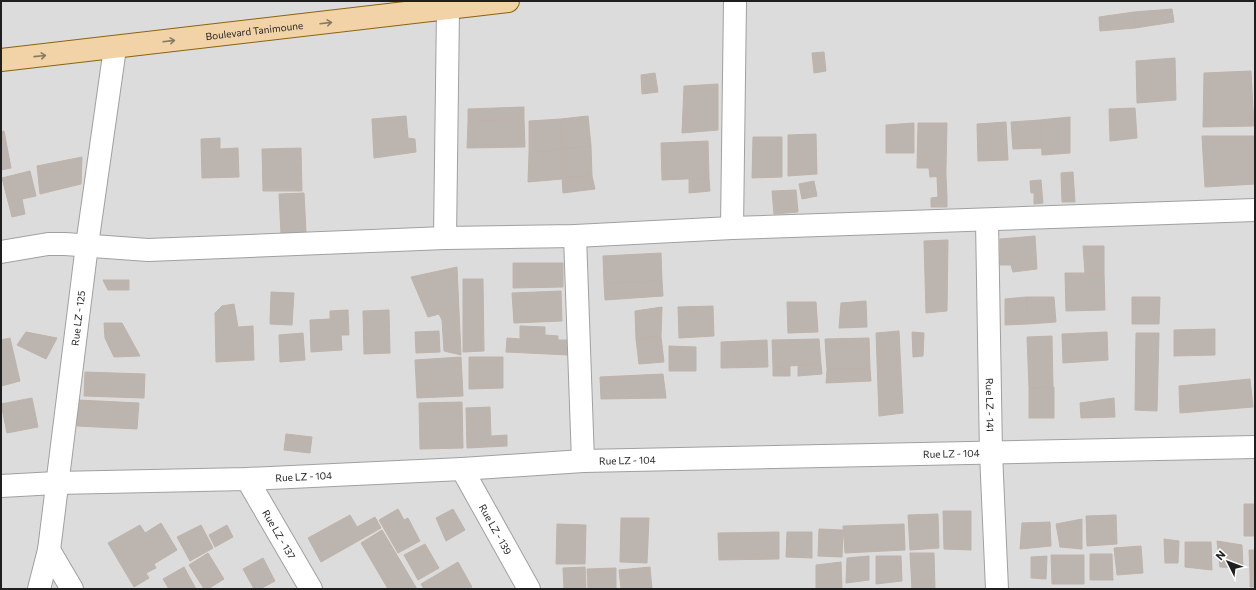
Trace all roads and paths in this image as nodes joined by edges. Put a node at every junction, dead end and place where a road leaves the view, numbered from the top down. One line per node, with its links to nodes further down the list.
1 (508, 1): 3 (main road, Boulevard Tanimoune)
2 (735, 1): 8 (street)
3 (448, 9): 4 (main road, Boulevard Tanimoune, one-way to 3); 10 (street)
4 (115, 48): 5 (main road, Boulevard Tanimoune, one-way to 4); 11 (street, Rue LZ - 125)
5 (1, 60)
6 (1255, 210): 7 (street)
7 (987, 221): 8 (street); 14 (street, Rue LZ - 141)
8 (732, 228): 9 (street)
9 (575, 236): 10 (street); 15 (street)
10 (445, 238): 11 (street)
11 (87, 245): 12 (street); 18 (street, Rue LZ - 125)
12 (1, 252)
13 (1255, 447): 14 (street, Rue LZ - 104)
14 (991, 453): 15 (street, Rue LZ - 104); 25 (street, Rue LZ - 141)
15 (583, 461): 16 (street, Rue LZ - 104)
16 (462, 469): 17 (street, Rue LZ - 104); 24 (street, Rue LZ - 139)
17 (247, 479): 18 (street, Rue LZ - 104); 23 (street, Rue LZ - 137)
18 (56, 483): 19 (street, Rue LZ - 104); 20 (street, Rue LZ - 125)
19 (1, 486)
20 (48, 550): 21 (street, Rue LZ - 125); 22 (street)
21 (39, 589)
22 (72, 589)
23 (311, 589)
24 (529, 589)
25 (997, 589)

